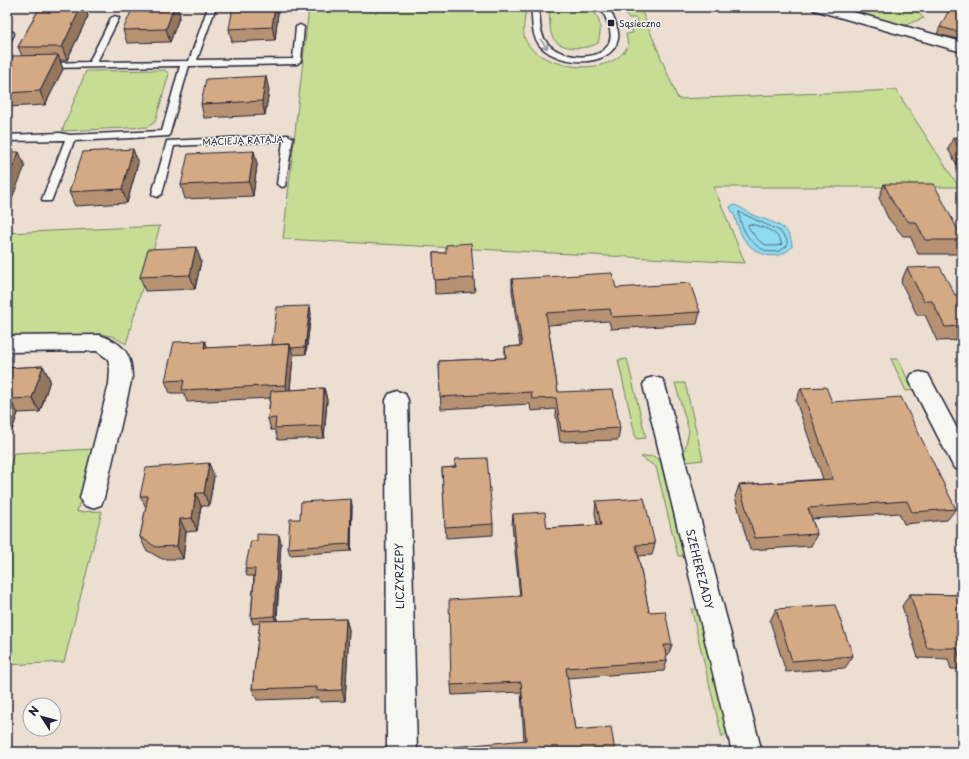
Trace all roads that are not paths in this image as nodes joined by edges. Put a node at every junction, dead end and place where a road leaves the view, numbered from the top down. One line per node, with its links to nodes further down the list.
1 (212, 7): 8 (lane)
2 (535, 7): 3 (lane, one-way to 3)
3 (605, 7)
4 (819, 7): 7 (street)
5 (115, 18): 9 (lane)
6 (300, 28): 8 (lane)
7 (962, 46)
8 (188, 63): 9 (lane); 11 (lane)
9 (92, 64): 10 (lane)
10 (38, 65)
11 (166, 134): 13 (lane); 14 (lane)
12 (7, 138): 13 (lane)
13 (70, 138): 17 (lane)
14 (178, 143): 15 (lane, MACIEJA RATAJA); 16 (lane)
15 (282, 184)
16 (157, 194)
17 (47, 200)
18 (7, 344): 23 (street)
19 (920, 380): 22 (street)
20 (654, 385): 25 (street, SZEHEREZADY)
21 (397, 400): 24 (street, LICZYRZEPY)
22 (962, 461)
23 (92, 498)
24 (402, 752)
25 (747, 752)

